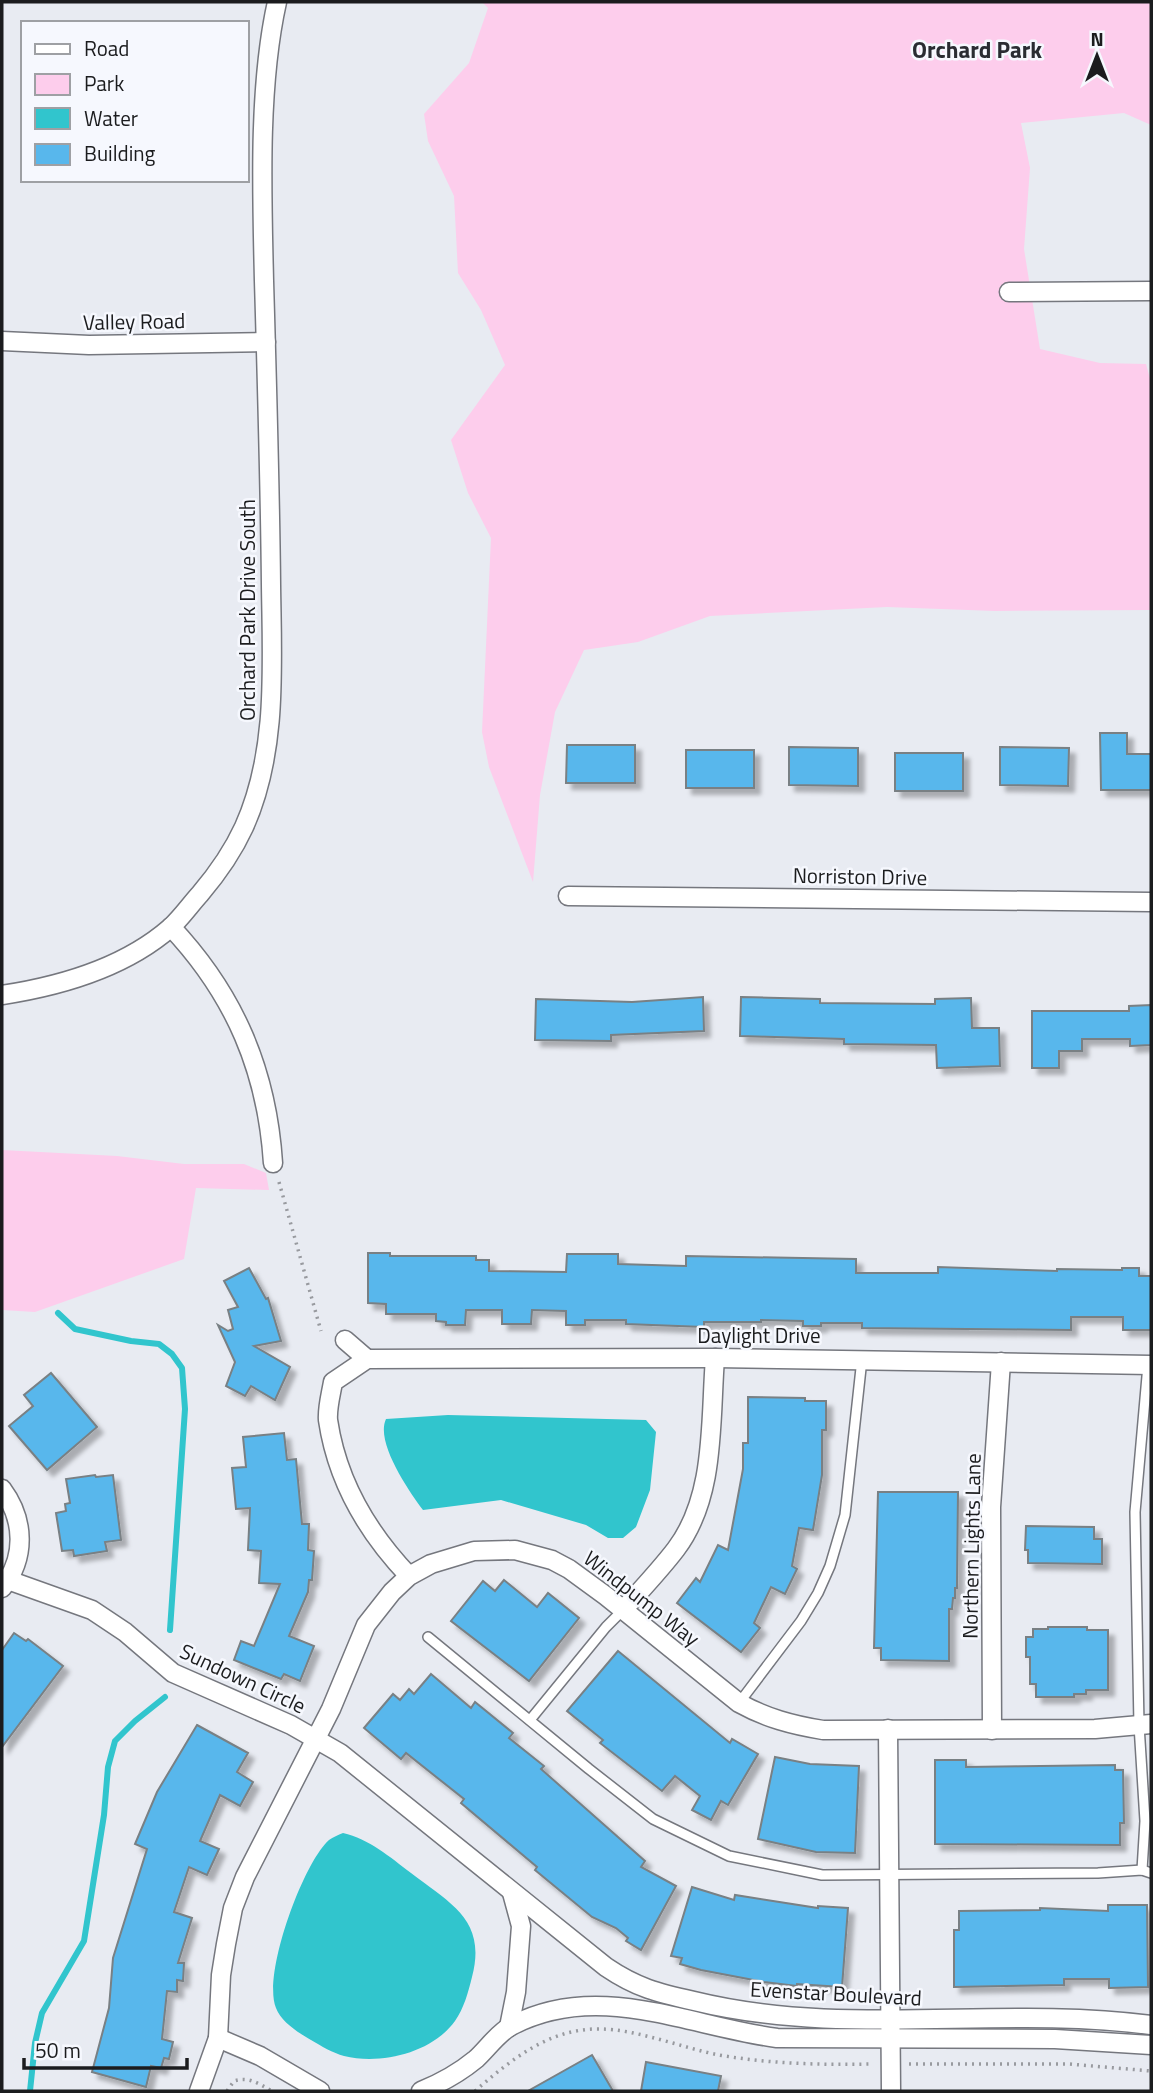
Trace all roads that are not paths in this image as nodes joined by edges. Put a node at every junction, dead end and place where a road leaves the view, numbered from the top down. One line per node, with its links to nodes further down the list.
1 (277, 2): 5 (street, Orchard Park Drive South)
2 (1151, 291): 3 (street)
3 (1009, 292)
4 (2, 341): 5 (street, Valley Road)
5 (266, 342): 8 (street, Orchard Park Drive South)
6 (568, 896): 7 (street, Norriston Drive)
7 (1151, 902)
8 (171, 927): 9 (street, Orchard Park Drive South); 10 (street)
9 (2, 995)
10 (274, 1163)
11 (345, 1340): 13 (street)
12 (715, 1358): 13 (street, Daylight Drive); 14 (street, Daylight Drive); 20 (street)
13 (367, 1359): 18 (street)
14 (862, 1359): 15 (street, Daylight Drive); 22 (lane)
15 (1001, 1362): 16 (street, Daylight Drive); 26 (street, Northern Lights Lane)
16 (1150, 1365): 24 (lane)
17 (2, 1489): 19 (street, Sundown Circle)
18 (409, 1576): 20 (street, Windpump Way); 27 (street, Windpump Way)
19 (5, 1584): 27 (street, Sundown Circle)
20 (623, 1610): 22 (street, Windpump Way); 23 (lane)
21 (428, 1637): 23 (lane)
22 (739, 1703): 25 (street, Windpump Way)
23 (530, 1720): 29 (lane)
24 (1145, 1724): 26 (street, Windpump Way); 28 (lane)
25 (888, 1729): 26 (street, Windpump Way); 29 (street)
26 (992, 1730)
27 (315, 1737): 30 (street, Evenstar Boulevard); 34 (street, Windpump Way)
28 (1146, 1872): 29 (lane)
29 (888, 1876): 31 (street)
30 (511, 1891): 31 (street, Evenstar Boulevard); 33 (street)
31 (890, 2020): 32 (street, Evenstar Boulevard); 35 (street)
32 (1151, 2025)
33 (509, 2027): 35 (street, Evenstar Boulevard); 39 (street, Evenstar Boulevard)
34 (218, 2038): 37 (street, Windpump Way); 38 (street)
35 (891, 2040): 36 (street, Evenstar Boulevard); 40 (street)
36 (1151, 2046)
37 (199, 2091)
38 (320, 2091)
39 (421, 2091)
40 (891, 2091)

